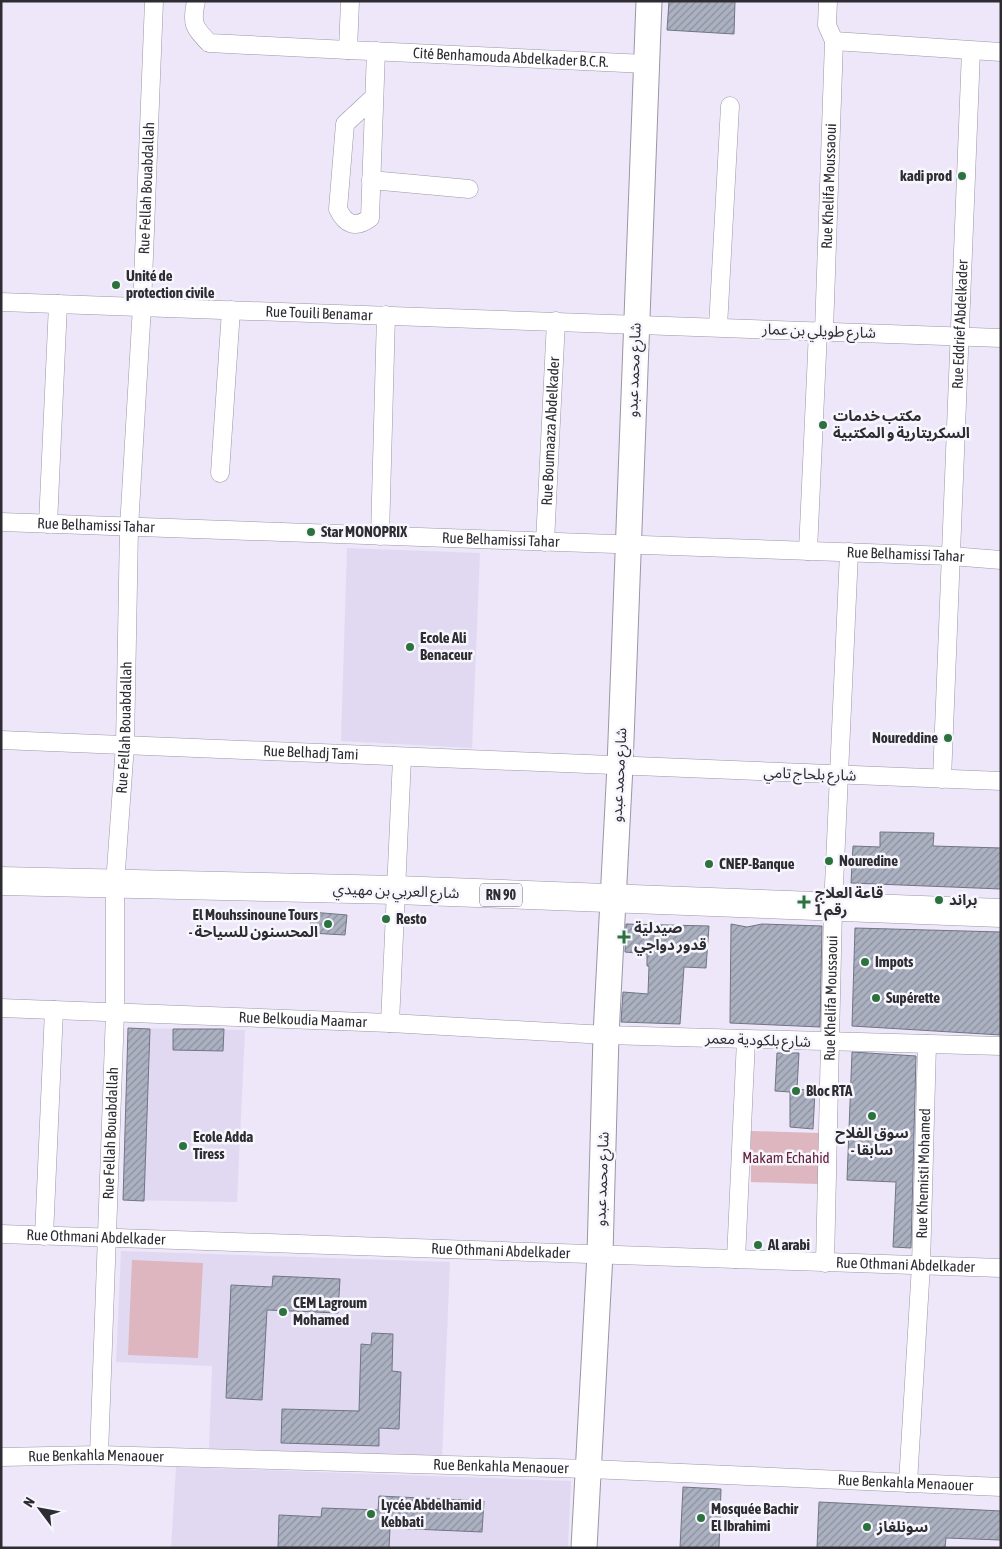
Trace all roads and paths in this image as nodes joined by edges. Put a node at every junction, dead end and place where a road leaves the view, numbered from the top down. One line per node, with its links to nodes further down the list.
1 (154, 1): 18 (street, Rue Fellah Bouabdallah)
2 (196, 1): 7 (street, Cité Benhamouda Abdelkader B.C.R.)
3 (350, 1): 7 (street)
4 (649, 1): 11 (street, شارع محمد عبدو)
5 (828, 1): 6 (street, Rue Khelifa Moussaoui)
6 (834, 41): 9 (street); 24 (street, Rue Khelifa Moussaoui)
7 (348, 50): 8 (street, Cité Benhamouda Abdelkader B.C.R.)
8 (376, 51): 11 (street, Cité Benhamouda Abdelkader B.C.R.); 12 (street)
9 (971, 51): 10 (street); 25 (street, Rue Eddrief Abdelkader)
10 (1001, 52)
11 (646, 64): 22 (street, شارع محمد عبدو)
12 (374, 97): 14 (street); 14 (street)
13 (730, 106): 23 (street)
14 (371, 180): 15 (street)
15 (469, 189)
16 (1, 302): 17 (street, Rue Touili Benamar)
17 (58, 304): 18 (street, Rue Touili Benamar); 29 (street)
18 (142, 306): 19 (street, Rue Touili Benamar); 30 (street, Rue Fellah Bouabdallah)
19 (231, 310): 20 (street, Rue Touili Benamar); 27 (street)
20 (386, 315): 21 (street, Rue Touili Benamar); 31 (street)
21 (556, 321): 22 (street, Rue Touili Benamar); 32 (street, Rue Boumaaza Abdelkader)
22 (636, 324): 23 (street, شارع طويلي بن عمار); 33 (street, شارع محمد عبدو)
23 (718, 327): 24 (street, شارع طويلي بن عمار)
24 (821, 331): 25 (street, شارع طويلي بن عمار); 34 (street, Rue Khelifa Moussaoui)
25 (960, 336): 26 (street, شارع طويلي بن عمار); 36 (street, Rue Eddrief Abdelkader)
26 (1001, 338)
27 (220, 473)
28 (1, 522): 29 (street, Rue Belhamissi Tahar)
29 (48, 524): 30 (street, Rue Belhamissi Tahar)
30 (128, 528): 31 (street, Rue Belhamissi Tahar); 39 (street, Rue Fellah Bouabdallah)
31 (380, 536): 32 (street, Rue Belhamissi Tahar)
32 (545, 542): 33 (street, Rue Belhamissi Tahar)
33 (627, 545): 34 (street, Rue Belhamissi Tahar); 41 (street, شارع محمد عبدو)
34 (808, 551): 35 (street, Rue Belhamissi Tahar)
35 (849, 552): 36 (street, Rue Belhamissi Tahar); 42 (street, Rue Khelifa Moussaoui)
36 (951, 556): 37 (street, Rue Belhamissi Tahar); 43 (street, Rue Eddrief Abdelkader)
37 (1001, 560)
38 (1, 740): 39 (street, Rue Belhadj Tami)
39 (125, 745): 40 (street, Rue Belhadj Tami); 46 (street, Rue Fellah Bouabdallah)
40 (402, 758): 41 (street, Rue Belhadj Tami); 47 (street)
41 (620, 766): 42 (street, شارع بلحاج تامي); 48 (street, شارع محمد عبدو)
42 (841, 775): 43 (street, شارع بلحاج تامي); 49 (street, Rue Khelifa Moussaoui)
43 (942, 779): 44 (street, شارع بلحاج تامي)
44 (1001, 781)
45 (1, 881): 46 (main road, شارع العربي بن مهيدي / RN 90)
46 (115, 884): 47 (main road, شارع العربي بن مهيدي / RN 90); 53 (street, Rue Fellah Bouabdallah)
47 (396, 890): 48 (main road, شارع العربي بن مهيدي / RN 90); 54 (street)
48 (612, 900): 49 (main road, شارع العربي بن مهيدي / RN 90); 55 (street, شارع محمد عبدو)
49 (833, 908): 50 (main road, شارع العربي بن مهيدي / RN 90); 57 (street, Rue Khelifa Moussaoui)
50 (1001, 913)
51 (1, 1008): 52 (street, Rue Belkoudia Maamar)
52 (54, 1010): 53 (street, Rue Belkoudia Maamar); 61 (street)
53 (116, 1013): 54 (street, Rue Belkoudia Maamar); 62 (street, Rue Fellah Bouabdallah)
54 (390, 1023): 55 (street, Rue Belkoudia Maamar)
55 (606, 1036): 56 (street, شارع بلكودية معمر); 63 (street, شارع محمد عبدو)
56 (746, 1040): 57 (street, شارع بلكودية معمر); 64 (street)
57 (831, 1042): 58 (street, شارع بلكودية معمر); 65 (street, Rue Khelifa Moussaoui)
58 (927, 1044): 59 (street, شارع بلكودية معمر); 66 (street, Rue Khemisti Mohamed)
59 (1001, 1046)
60 (1, 1234): 61 (street, Rue Othmani Abdelkader)
61 (44, 1236): 62 (street, Rue Othmani Abdelkader)
62 (109, 1237): 63 (street, Rue Othmani Abdelkader); 68 (street, Rue Fellah Bouabdallah)
63 (600, 1254): 64 (street, Rue Othmani Abdelkader); 70 (street, شارع محمد عبدو)
64 (736, 1259): 65 (street, Rue Othmani Abdelkader)
65 (825, 1263): 66 (street, Rue Othmani Abdelkader)
66 (921, 1265): 67 (street, Rue Othmani Abdelkader); 71 (street, Rue Khemisti Mohamed)
67 (1001, 1268)
68 (99, 1455): 69 (street, Rue Benkahla Menaouer); 70 (street, Rue Benkahla Menaouer)
69 (1, 1457)
70 (590, 1469): 71 (street, Rue Benkahla Menaouer); 73 (street, شارع محمد عبدو)
71 (908, 1483): 72 (street, Rue Benkahla Menaouer)
72 (1001, 1487)
73 (584, 1548)

